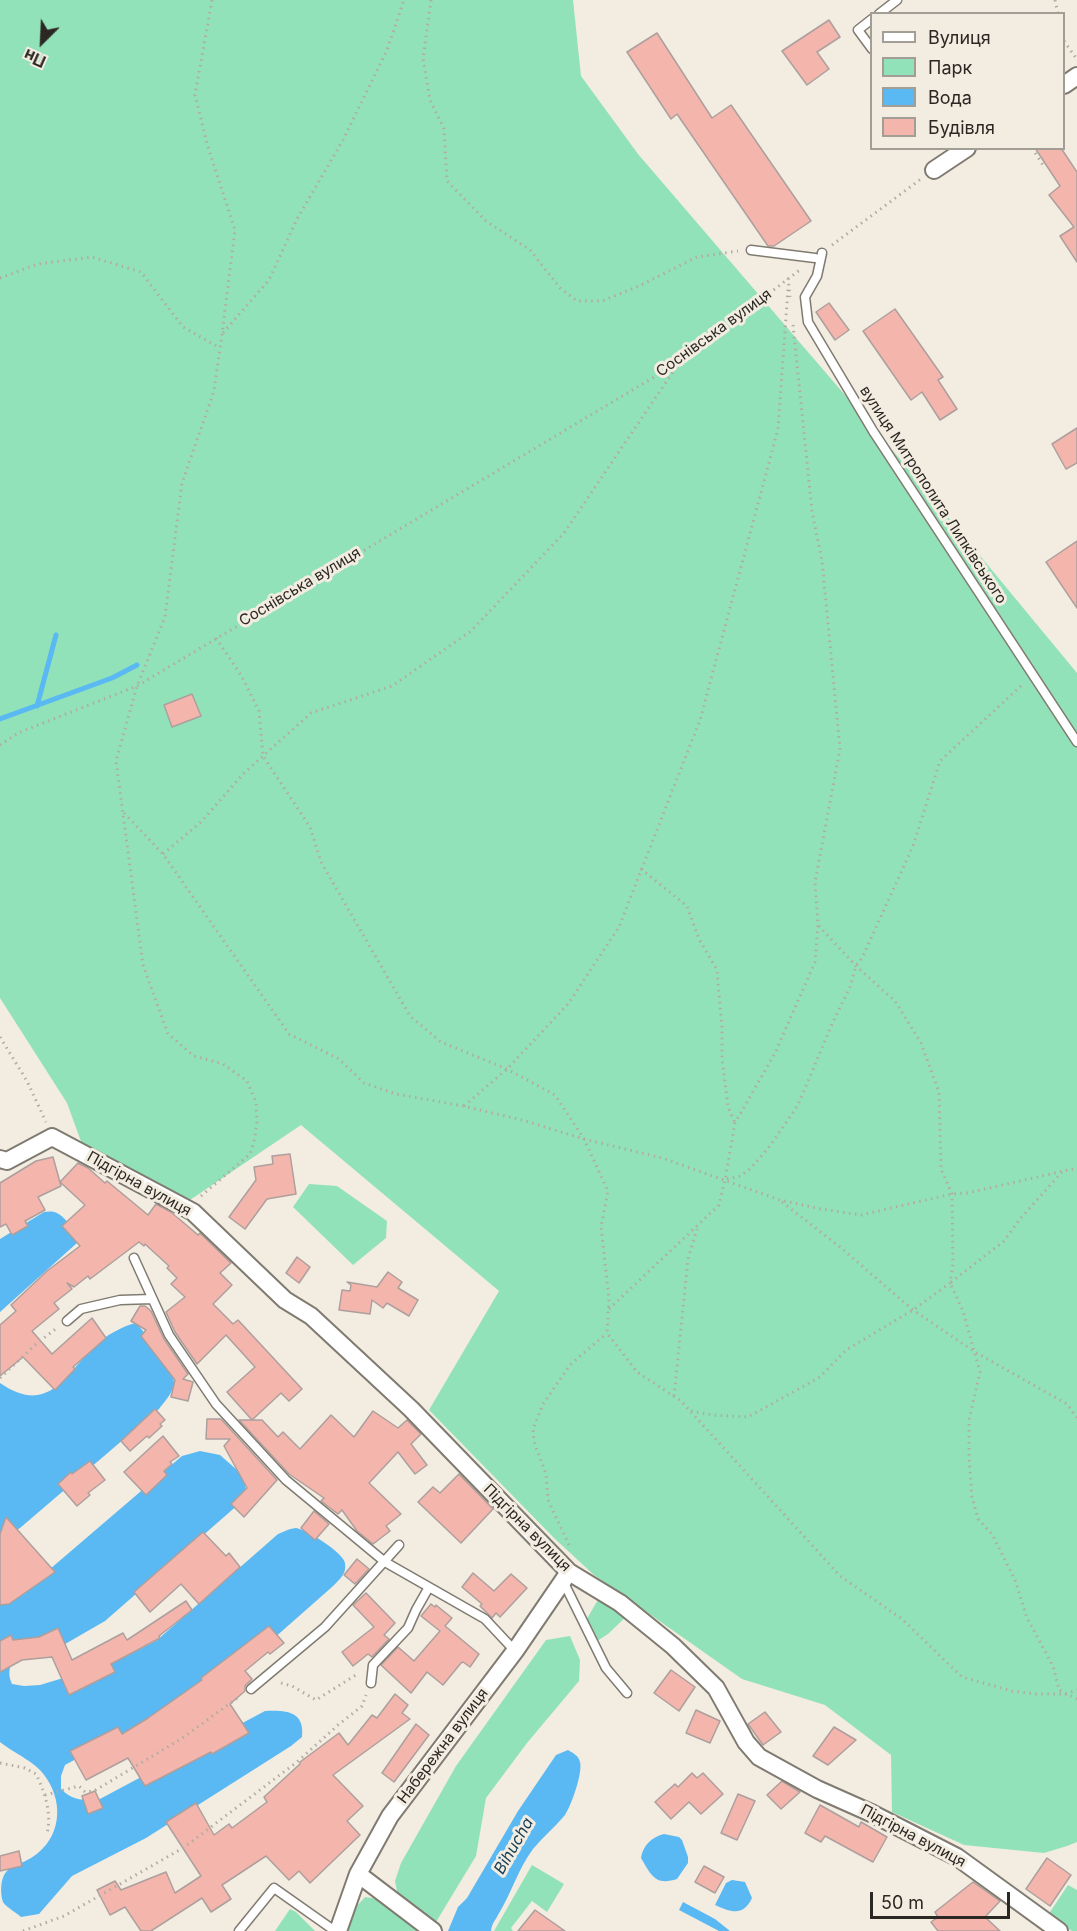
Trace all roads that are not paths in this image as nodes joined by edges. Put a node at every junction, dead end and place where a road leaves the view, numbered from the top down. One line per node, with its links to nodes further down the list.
1 (897, 0): 2 (lane)
2 (882, 12)
3 (870, 21): 4 (lane)
4 (870, 47)
5 (958, 151): 6 (street)
6 (934, 170)
7 (751, 250): 8 (lane, вулиця Митрополита Липківського)
8 (1077, 742)
9 (2, 1162): 15 (street, Підгірна вулиця)
10 (134, 1258): 11 (lane)
11 (152, 1299): 12 (lane); 14 (lane)
12 (67, 1321)
13 (399, 1545): 14 (lane)
14 (385, 1562): 16 (lane); 19 (lane)
15 (565, 1573): 17 (street, Набережна вулиця); 20 (lane); 25 (street, Підгірна вулиця)
16 (429, 1587): 17 (lane); 18 (lane)
17 (515, 1651): 21 (street, Набережна вулиця)
18 (370, 1683)
19 (251, 1689)
20 (627, 1693)
21 (358, 1874): 23 (street, Набережна вулиця); 24 (street)
22 (239, 1931): 23 (lane)
23 (336, 1931)
24 (433, 1931)
25 (1059, 1931)

